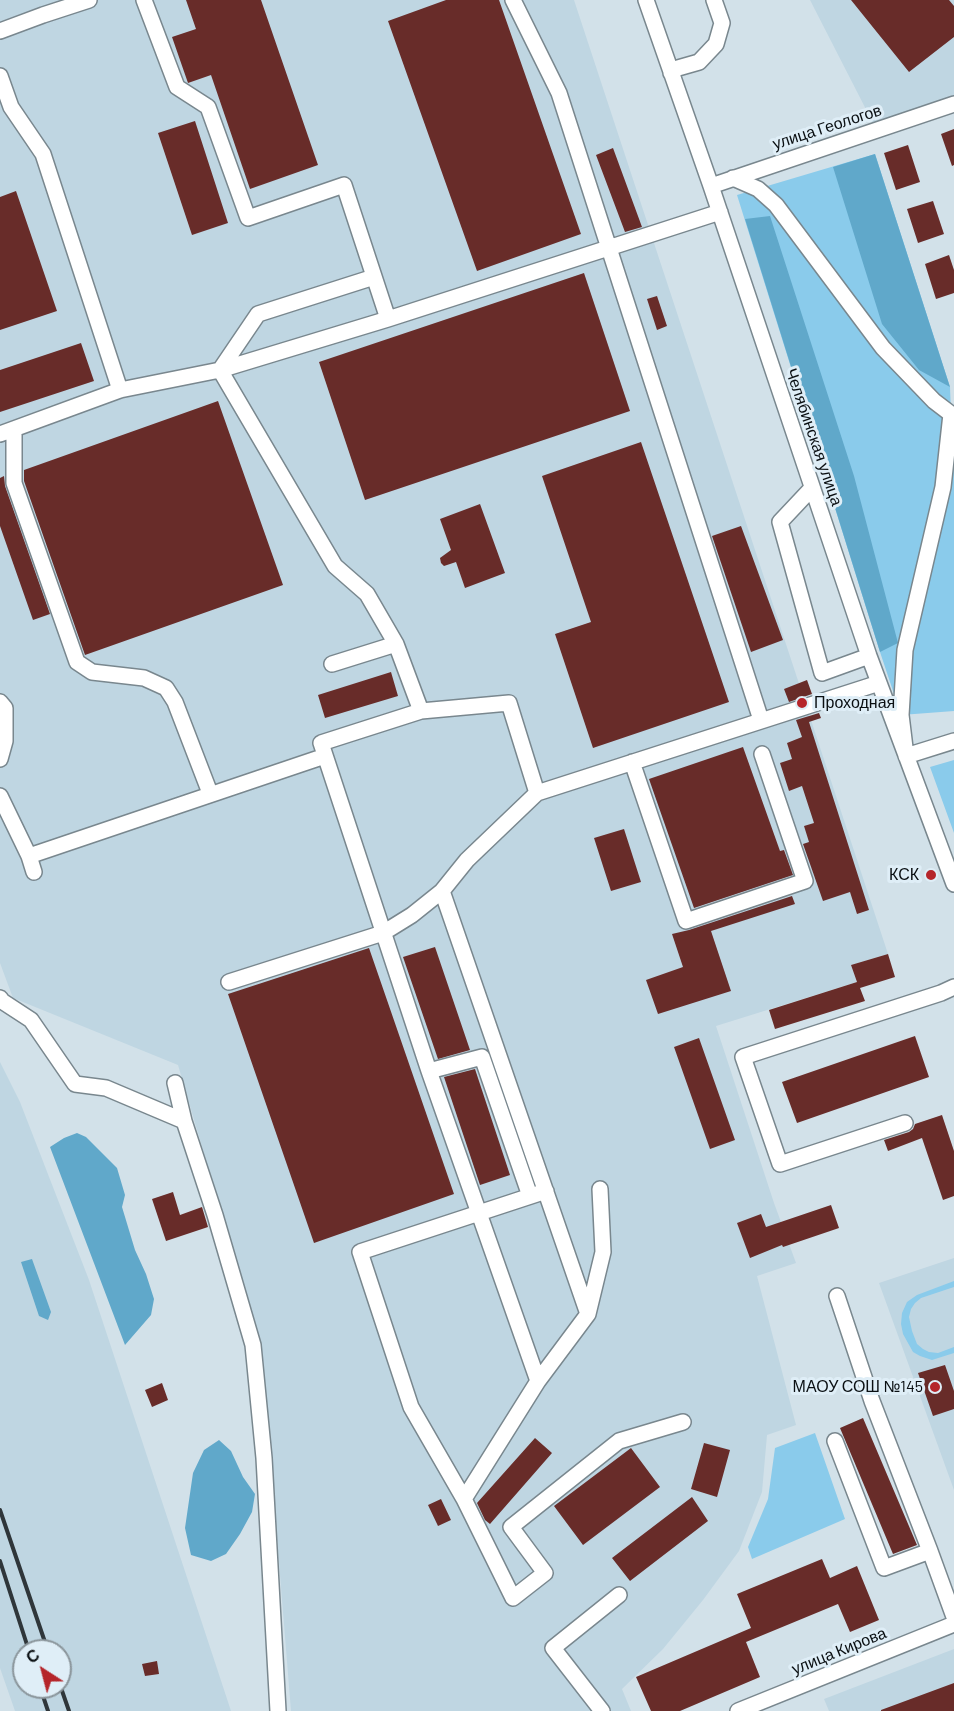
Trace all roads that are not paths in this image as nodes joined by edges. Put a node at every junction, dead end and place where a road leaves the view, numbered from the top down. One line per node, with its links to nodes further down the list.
1 (89, 0): 6 (street)
2 (144, 0): 15 (street)
3 (513, 0): 14 (street)
4 (646, 0): 8 (street, Челябинская улица)
5 (714, 0): 8 (street)
6 (40, 7): 7 (street)
7 (0, 31)
8 (671, 73): 12 (street, Челябинская улица)
9 (0, 76): 18 (street)
10 (954, 104): 11 (street, улица Геологов)
11 (732, 178): 12 (street, улица Геологов); 31 (street)
12 (711, 186): 13 (street, Челябинская улица)
13 (720, 212): 14 (street); 20 (street, Челябинская улица)
14 (609, 247): 16 (street); 27 (street)
15 (374, 277): 16 (street); 17 (street)
16 (388, 319): 17 (street)
17 (220, 370): 18 (street); 21 (street)
18 (120, 390): 19 (street)
19 (7, 431): 35 (street)
20 (812, 488): 22 (street, Челябинская улица); 22 (street)
21 (396, 644): 23 (street); 26 (street)
22 (869, 656): 24 (street, Челябинская улица)
23 (332, 664)
24 (879, 683): 27 (street); 31 (street, Челябинская улица)
25 (0, 702): 32 (street)
26 (420, 711): 30 (street); 34 (street)
27 (761, 720): 33 (street)
28 (954, 741): 31 (street)
29 (762, 754): 33 (street)
30 (325, 756): 35 (street); 41 (street)
31 (906, 756): 39 (street, Челябинская улица)
32 (0, 759)
33 (632, 762): 34 (street)
34 (537, 793): 40 (street)
35 (210, 794): 37 (street)
36 (0, 796): 37 (street)
37 (29, 856): 38 (street)
38 (34, 872)
39 (954, 884)
40 (442, 891): 41 (street); 50 (street)
41 (382, 933): 42 (street); 45 (street)
42 (230, 982)
43 (954, 987): 48 (street)
44 (0, 998): 47 (street)
45 (429, 1071): 51 (street); 52 (street)
46 (175, 1083): 47 (street)
47 (184, 1120): 63 (street)
48 (905, 1124)
49 (600, 1189): 54 (street)
50 (546, 1191): 51 (street); 54 (street)
51 (530, 1196): 52 (street)
52 (479, 1214): 55 (street); 58 (street)
53 (837, 1296): 59 (street)
54 (588, 1314): 55 (street)
55 (538, 1381): 58 (street)
56 (683, 1422): 58 (street)
57 (835, 1441): 59 (street)
58 (464, 1499)
59 (930, 1551): 61 (street)
60 (619, 1595): 64 (street)
61 (954, 1617)
62 (954, 1624): 65 (street, улица Кирова)
63 (278, 1711)
64 (602, 1711)
65 (738, 1711)

